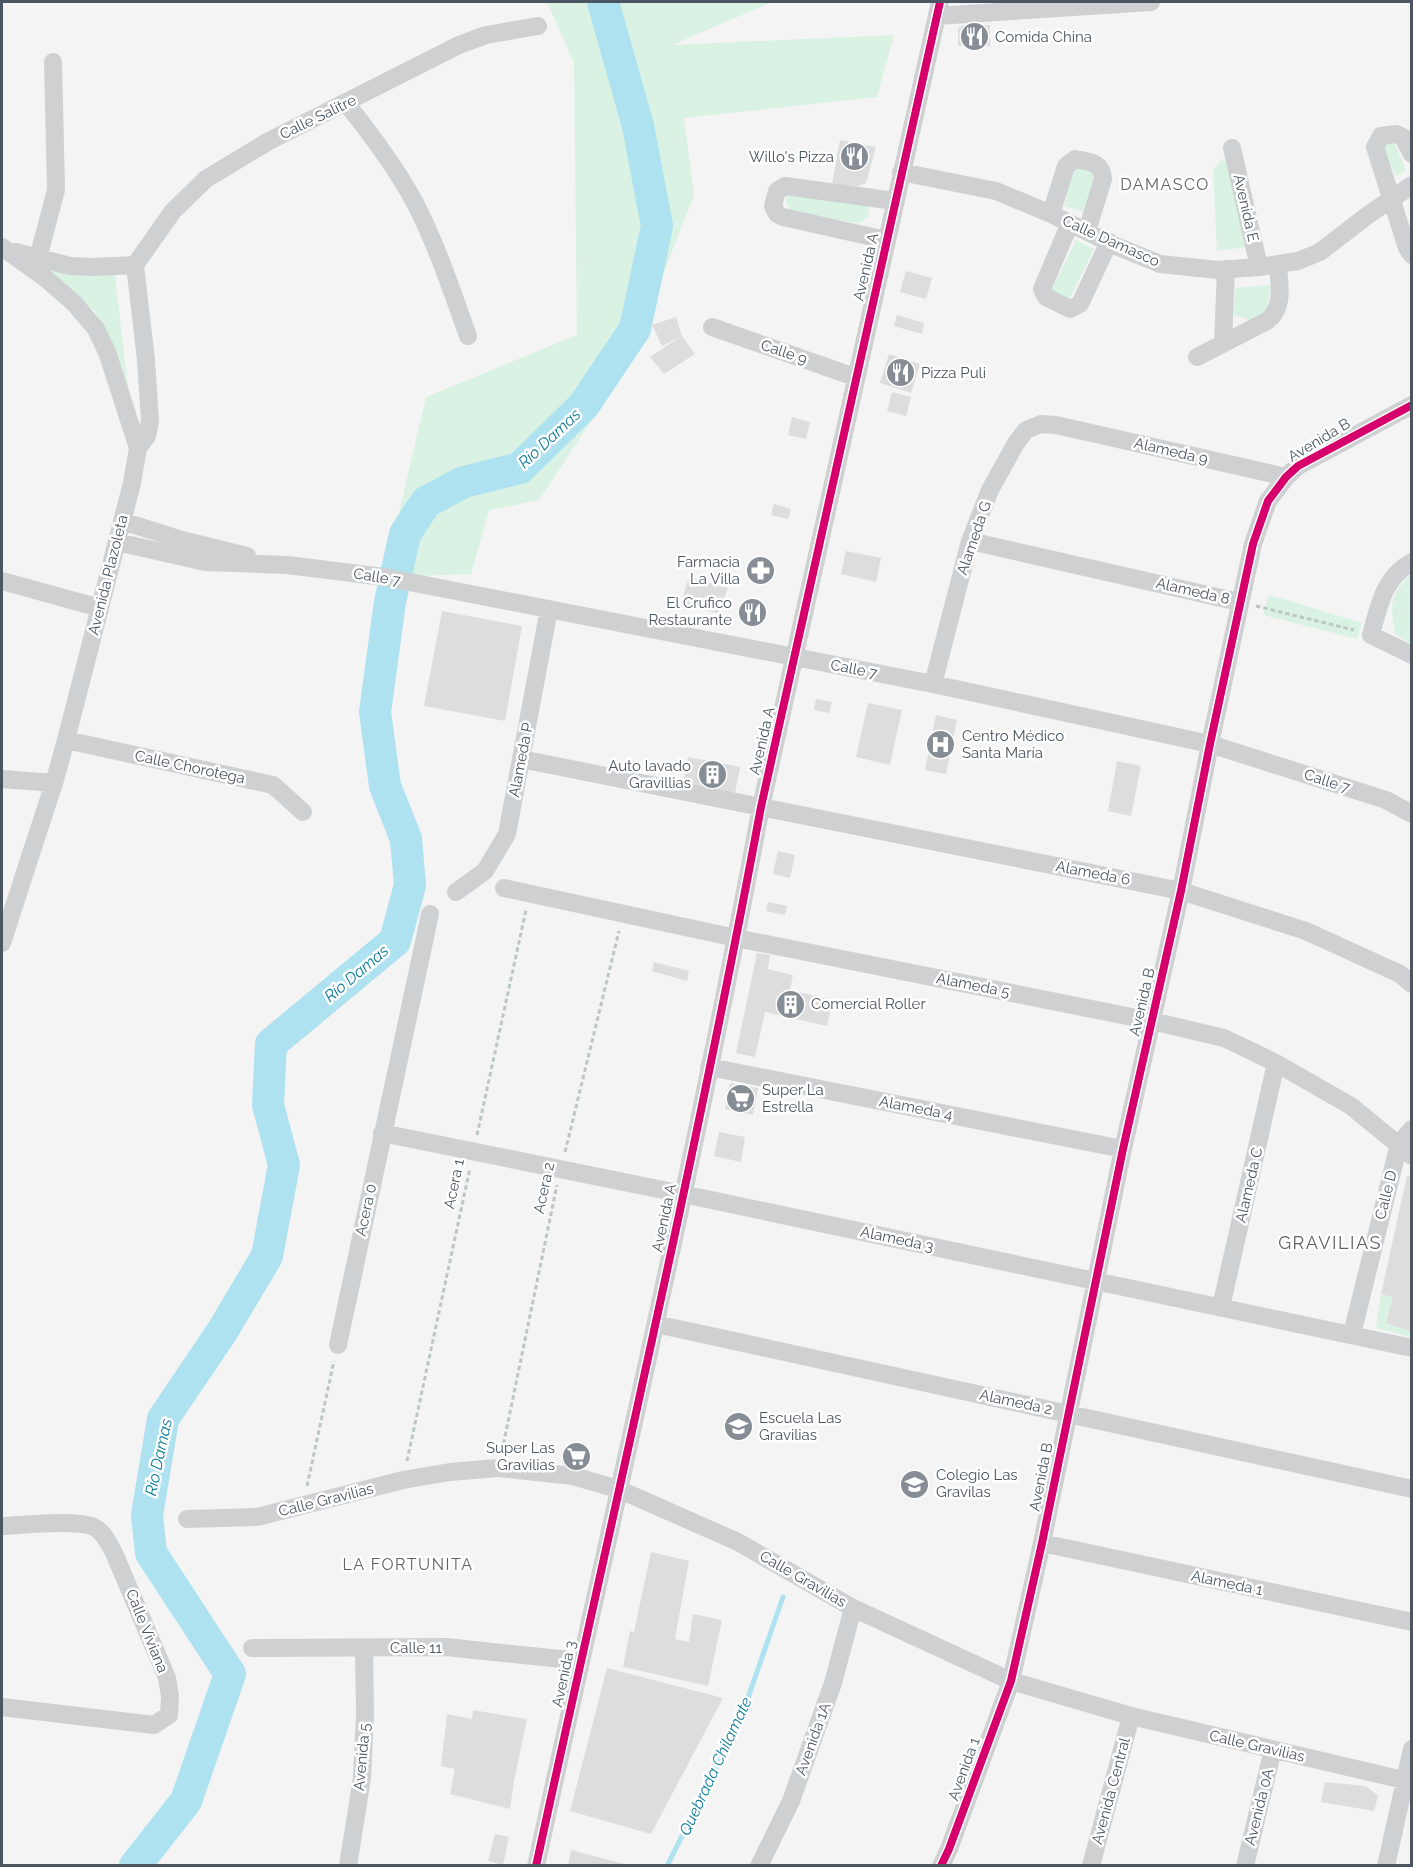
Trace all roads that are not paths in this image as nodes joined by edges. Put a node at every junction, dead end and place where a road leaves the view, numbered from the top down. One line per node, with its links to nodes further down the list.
1 (1151, 2): 2 (street)
2 (1106, 3): 3 (street)
3 (939, 9): 9 (street, Avenida A)
4 (538, 26): 6 (street, Calle Salitre)
5 (53, 62): 20 (street)
6 (346, 103): 22 (street, Calle Salitre); 26 (street)
7 (1232, 148): 23 (street, Avenida E)
8 (1412, 154): 11 (street)
9 (902, 172): 12 (street, Avenida A); 13 (street, Calle Damasco)
10 (1412, 185): 11 (street, Calle Damasco)
11 (1391, 199): 19 (street); 21 (street, Calle Damasco)
12 (895, 201): 16 (street, Avenida A); 16 (street, Avenida A)
13 (1051, 214): 14 (street, Calle Damasco); 15 (street)
14 (1070, 223): 15 (street, Calle Damasco); 17 (street)
15 (1087, 231): 17 (street, Calle Damasco)
16 (886, 240): 29 (street, Avenida A)
17 (1109, 242): 24 (street, Calle Damasco)
18 (3, 248): 20 (street); 32 (street)
19 (1412, 255)
20 (38, 258): 22 (street)
21 (1278, 264): 23 (street, Calle Damasco); 27 (street)
22 (135, 265): 32 (street)
23 (1259, 267): 24 (street, Calle Damasco)
24 (1226, 270): 27 (street)
25 (712, 327): 29 (street, Calle 9)
26 (468, 336)
27 (1224, 344): 28 (street)
28 (1197, 357)
29 (855, 377): 44 (street, Avenida A)
30 (1412, 405): 33 (street, Avenida B)
31 (1056, 425): 33 (street, Alameda 9); 35 (street, Alameda G)
32 (138, 448): 34 (street, Avenida Plazoleta)
33 (1286, 477): 40 (street, Avenida B)
34 (122, 521): 36 (street, Avenida Plazoleta); 38 (street, Calle 7)
35 (970, 541): 40 (street, Alameda 8); 45 (street, Alameda G)
36 (117, 542): 38 (street, Calle 7); 41 (street, Avenida Plazoleta)
37 (1412, 562): 43 (street)
38 (287, 565): 42 (street, Calle 7)
39 (2, 581): 41 (street)
40 (1239, 602): 47 (street, Avenida B)
41 (100, 608): 46 (street, Avenida Plazoleta)
42 (549, 609): 44 (street, Calle 7); 48 (street, Alameda P)
43 (1412, 655)
44 (795, 657): 45 (street, Calle 7); 51 (street, Avenida A)
45 (933, 684): 47 (street, Calle 7)
46 (66, 740): 50 (street, Avenida Plazoleta); 52 (street, Calle Chorotega)
47 (1210, 744): 53 (street, Calle 7); 55 (street, Avenida B)
48 (521, 759): 51 (street); 56 (street, Alameda P)
49 (2, 779): 50 (street)
50 (54, 783): 59 (street, Avenida Plazoleta)
51 (761, 807): 55 (street, Alameda 6); 58 (street, Avenida A)
52 (303, 812)
53 (1412, 814)
54 (504, 888): 58 (street, Alameda 5)
55 (1182, 891): 60 (street, Alameda 6); 61 (street, Avenida B)
56 (456, 892)
57 (430, 914): 65 (street, Acera 0)
58 (736, 938): 61 (street, Alameda 5); 63 (street, Avenida A)
59 (2, 943)
60 (1412, 984)
61 (1152, 1021): 62 (street, Alameda 5); 66 (street, Avenida B)
62 (1276, 1063): 67 (street, Alameda 5); 70 (street, Alameda C)
63 (709, 1067): 66 (street, Alameda 4); 68 (street, Avenida A)
64 (1412, 1129): 67 (street, Calle D)
65 (382, 1133): 68 (street, Alameda 3); 73 (street, Acera 0)
66 (1123, 1149): 69 (street, Avenida B)
67 (1405, 1150): 72 (street, Calle D)
68 (682, 1194): 69 (street, Alameda 3); 71 (street, Avenida A)
69 (1095, 1281): 70 (street, Alameda 3); 75 (street, Avenida B)
70 (1221, 1307): 72 (street, Alameda 3)
71 (656, 1324): 75 (street, Alameda 2); 76 (street, Avenida A)
72 (1352, 1334): 74 (street, Alameda 3)
73 (338, 1345)
74 (1412, 1348)
75 (1068, 1413): 77 (street, Alameda 2); 80 (street, Avenida B)
76 (618, 1489): 78 (street, Calle Gravilias); 81 (street, Calle Gravilias); 85 (street, Avenida 3)
77 (1412, 1489)
78 (187, 1519)
79 (2, 1526): 87 (street, Calle Viviana)
80 (1041, 1544): 82 (street, Alameda 1); 86 (street, Avenida B)
81 (853, 1608): 86 (street, Calle Gravilias); 94 (street, Avenida 1A)
82 (1412, 1622)
83 (252, 1648): 84 (street, Calle 11)
84 (364, 1648): 85 (street, Calle 11); 92 (street, Avenida 5)
85 (580, 1661): 93 (street, Avenida 3)
86 (1011, 1681): 88 (street, Calle Gravilias); 95 (street, Avenida 1)
87 (2, 1707)
88 (1131, 1716): 89 (street, Calle Gravilias); 96 (street, Avenida Central)
89 (1274, 1749): 91 (street, Calle Gravilias); 97 (street, Avenida 0A)
90 (1412, 1749): 91 (street)
91 (1408, 1781): 98 (street)
92 (348, 1866)
93 (536, 1866)
94 (759, 1866)
95 (941, 1866)
96 (1091, 1866)
97 (1245, 1866)
98 (1386, 1866)

